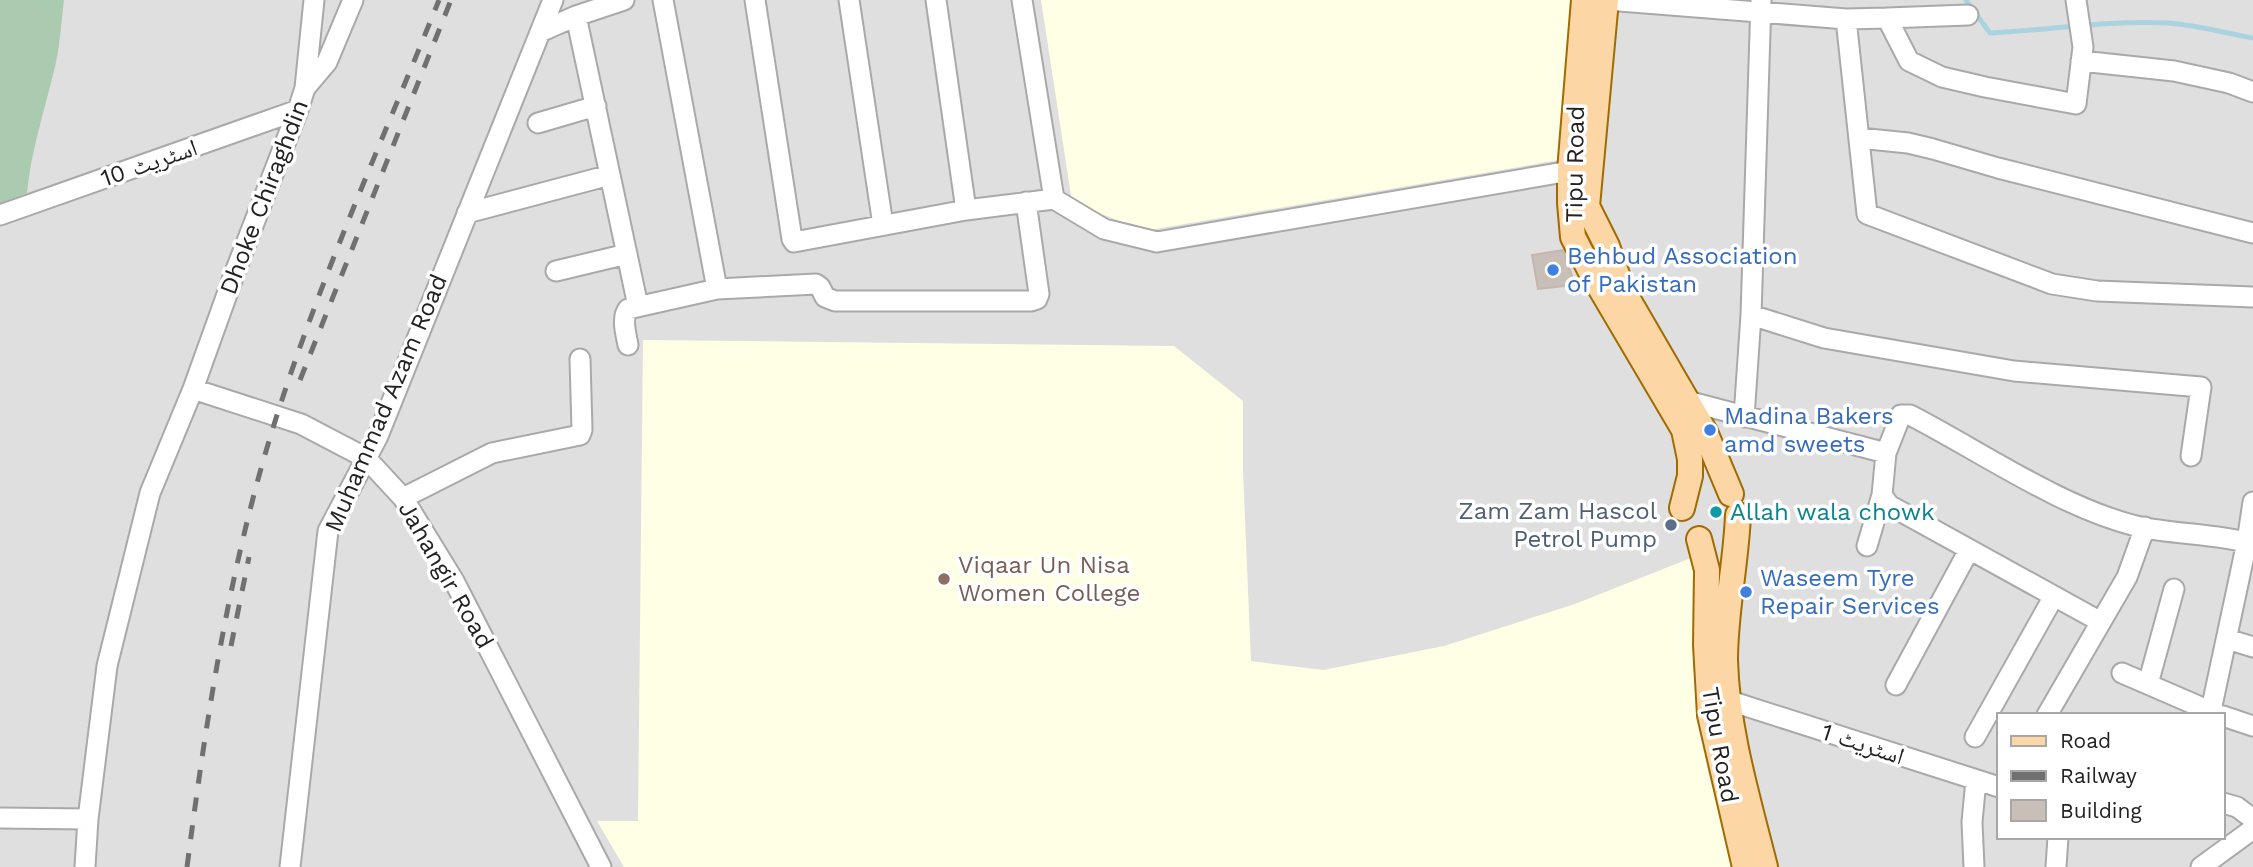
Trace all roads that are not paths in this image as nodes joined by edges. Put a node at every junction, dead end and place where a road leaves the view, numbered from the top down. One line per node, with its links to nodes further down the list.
1 (314, 0): 20 (street, Dhoke Chiraghdin)
2 (353, 0): 20 (street)
3 (552, 0): 18 (street, Muhammad Azam Road)
4 (624, 0): 15 (street)
5 (663, 0): 37 (street)
6 (755, 0): 33 (street)
7 (849, 0): 33 (street)
8 (936, 0): 30 (street)
9 (1022, 0): 28 (street)
10 (1584, 0): 26 (main road, Tipu Road)
11 (1607, 0): 12 (street); 44 (main road)
12 (1760, 6): 17 (street); 40 (street)
13 (2078, 7): 19 (street)
14 (1968, 15): 16 (street)
15 (576, 16): 18 (street); 22 (street)
16 (1887, 18): 17 (street); 19 (street)
17 (1846, 19): 25 (street)
18 (540, 32): 31 (street, Muhammad Azam Road)
19 (2081, 61): 21 (street)
20 (305, 88): 23 (street, Dhoke Chiraghdin)
21 (2253, 92)
22 (596, 106): 24 (street); 27 (street)
23 (298, 110): 32 (street, اسٹریٹ 10); 43 (street, Dhoke Chiraghdin)
24 (538, 122)
25 (1859, 138): 34 (street); 38 (street)
26 (1570, 170): 28 (street); 53 (main road, Tipu Road)
27 (610, 175): 31 (street); 35 (street)
28 (1054, 199): 29 (street)
29 (1026, 202): 30 (street); 37 (street)
30 (966, 210): 33 (street)
31 (467, 213): 48 (street, Muhammad Azam Road)
32 (0, 215)
33 (883, 225)
34 (2253, 233)
35 (626, 254): 36 (street); 39 (street)
36 (556, 271)
37 (717, 289): 39 (street)
38 (2253, 297)
39 (638, 306): 41 (street)
40 (1751, 315): 45 (street); 47 (street)
41 (628, 345)
42 (580, 359): 50 (street)
43 (193, 389): 48 (street, Jahangir Road); 78 (street, Dhoke Chiraghdin)
44 (1687, 401): 45 (street); 52 (main road)
45 (1744, 417): 46 (street)
46 (1886, 453): 49 (street); 54 (street)
47 (2192, 456)
48 (366, 458): 50 (street, Jahangir Road); 83 (street, Muhammad Azam Road)
49 (1882, 495): 57 (street); 58 (street)
50 (403, 498): 84 (street, Jahangir Road)
51 (2253, 502): 56 (street)
52 (1734, 505): 53 (main road); 55 (main road); 67 (main road)
53 (1682, 508): 55 (main road)
54 (2145, 527): 56 (street); 61 (street)
55 (1699, 539): 85 (main road, Tipu Road)
56 (2250, 543): 62 (street)
57 (1867, 546)
58 (1969, 550): 60 (street); 66 (street)
59 (2174, 589): 65 (street)
60 (2054, 596): 61 (street); 73 (street)
61 (2101, 622): 68 (street)
62 (2227, 639): 63 (street); 70 (street)
63 (2253, 647)
64 (2122, 673): 65 (street)
65 (2148, 684): 69 (street)
66 (1896, 685)
67 (1727, 700): 74 (street, اسٹریٹ 1); 86 (main road)
68 (2048, 713)
69 (2214, 713)
70 (2216, 713)
71 (2225, 717): 72 (street)
72 (2253, 726)
73 (1975, 737)
74 (1976, 780): 75 (street, اسٹریٹ 1); 87 (street)
75 (1997, 786)
76 (2225, 804): 79 (street)
77 (0, 818): 78 (street)
78 (88, 819): 82 (street, Dhoke Chiraghdin)
79 (2253, 819)
80 (2253, 828): 89 (street)
81 (2058, 839): 88 (street)
82 (85, 867)
83 (290, 867)
84 (601, 867)
85 (1745, 867)
86 (1765, 867)
87 (1974, 867)
88 (2056, 867)
89 (2201, 867)

